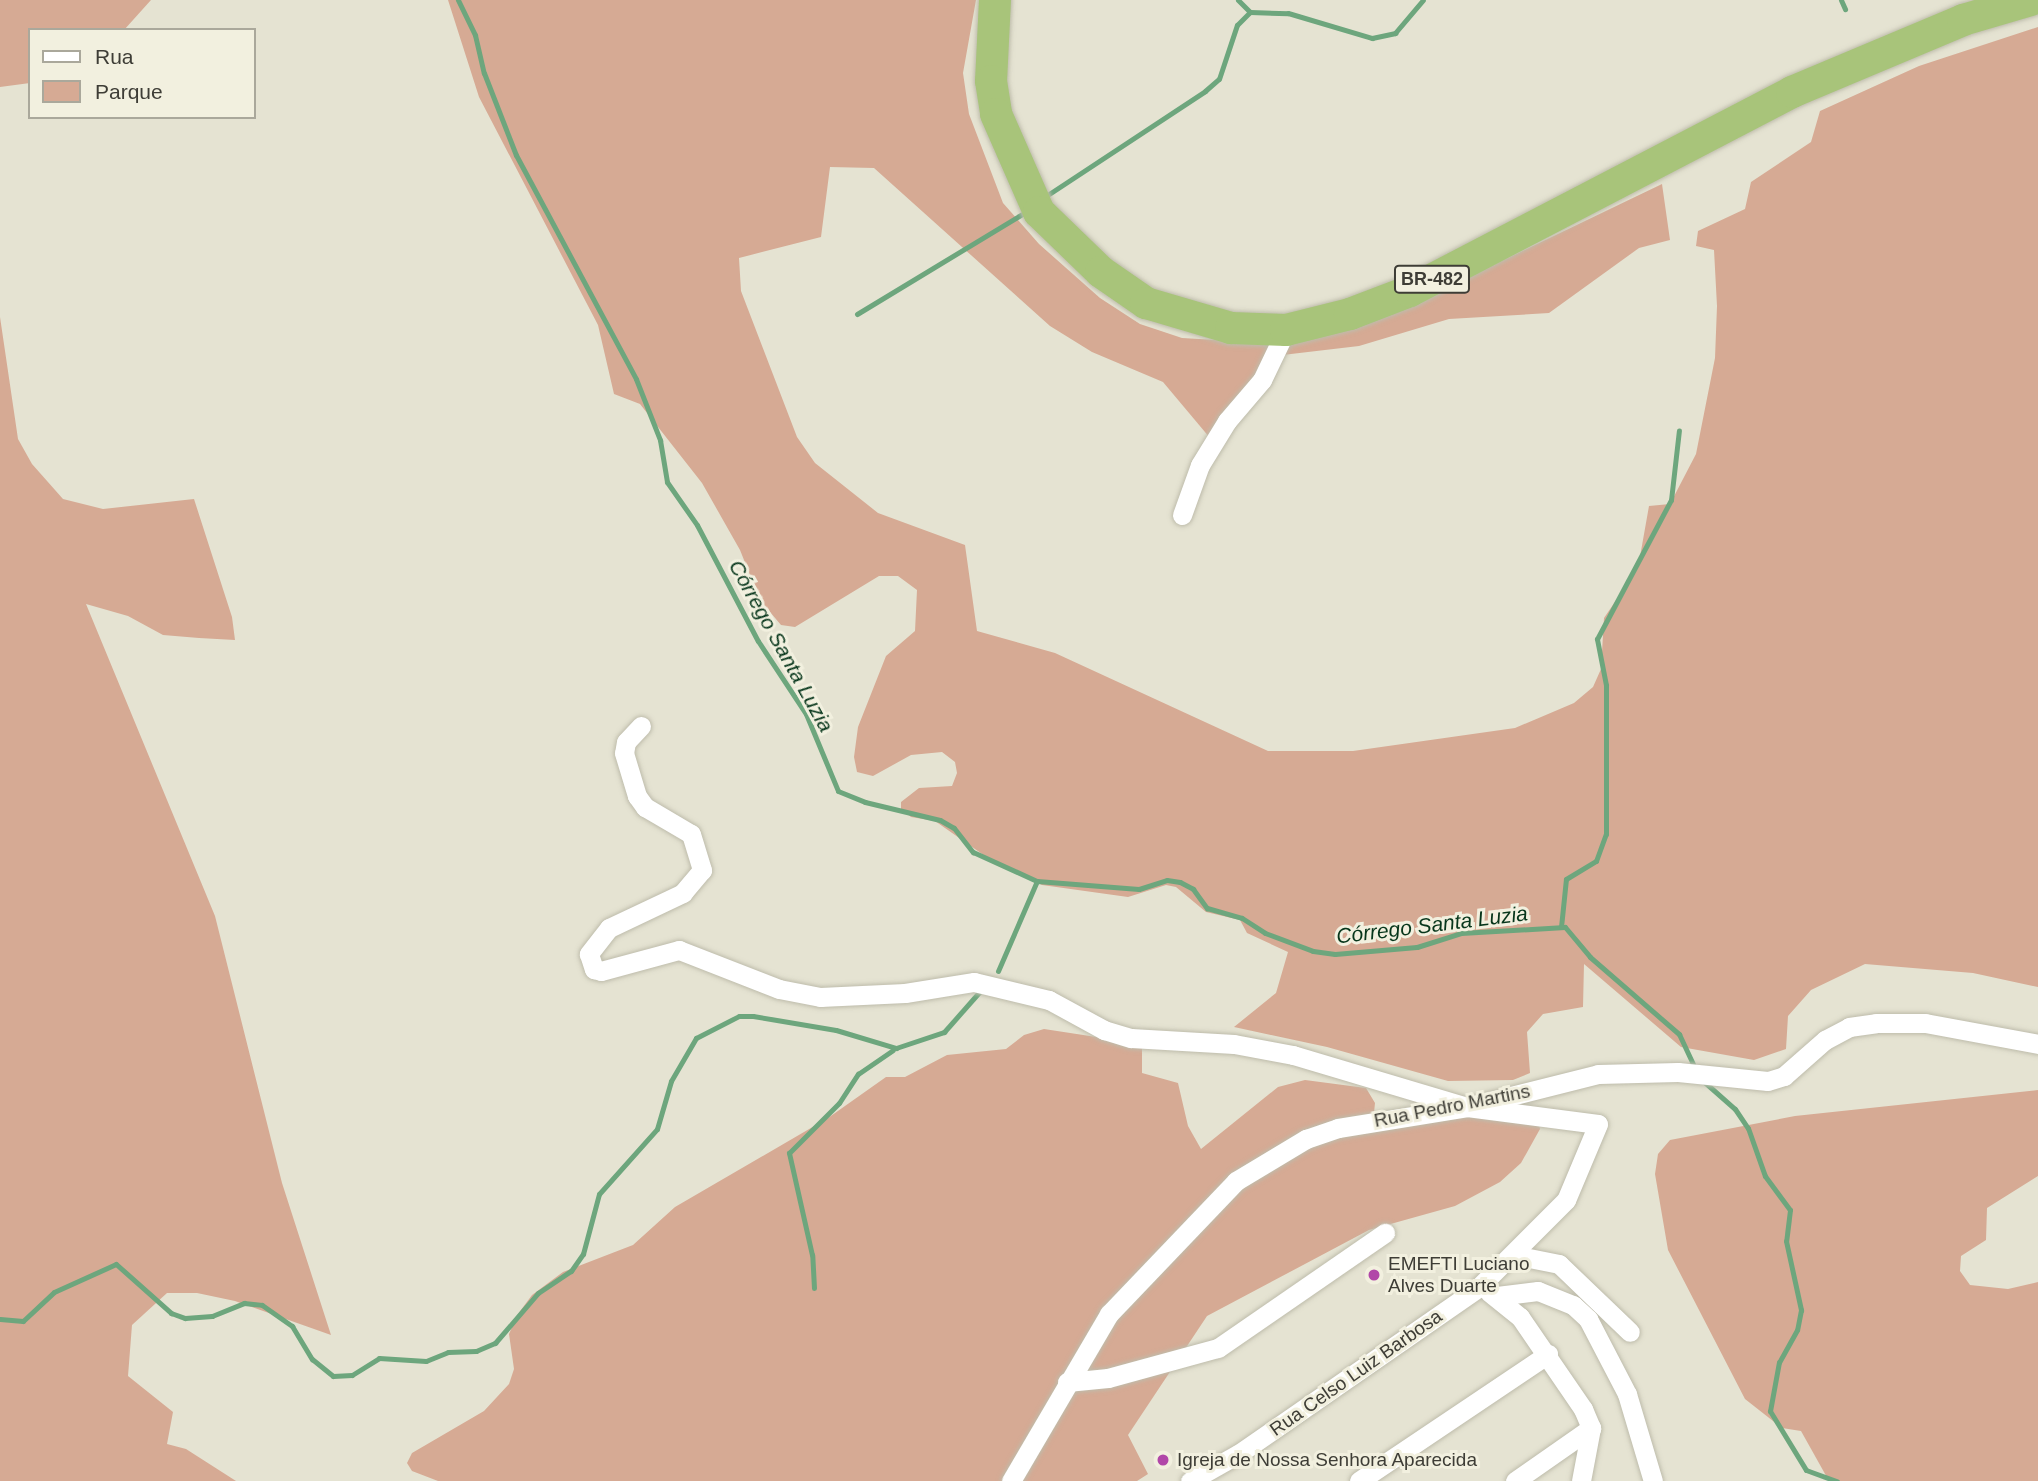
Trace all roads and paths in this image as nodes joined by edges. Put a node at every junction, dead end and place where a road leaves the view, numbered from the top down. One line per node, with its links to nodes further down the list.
1 (995, 0): 3 (highway, BR-482)
2 (2031, 0): 3 (highway, BR-482)
3 (1286, 330): 4 (street)
4 (1182, 515)
5 (641, 726): 7 (street)
6 (2038, 1044): 7 (street, Rua Pedro Martins)
7 (1467, 1107): 9 (street, Rua Celso Luiz Barbosa); 14 (street, Rua Pedro Martins)
8 (1385, 1233): 14 (street)
9 (1514, 1255): 10 (street, Rua Celso Luiz Barbosa); 12 (street)
10 (1479, 1288): 11 (street); 17 (street, Rua Celso Luiz Barbosa)
11 (1497, 1296): 13 (street); 21 (street)
12 (1630, 1332)
13 (1548, 1354): 15 (street); 18 (street)
14 (1066, 1382): 16 (street, Rua Pedro Martins)
15 (1591, 1428): 19 (street); 20 (street)
16 (1011, 1481)
17 (1191, 1481)
18 (1359, 1481)
19 (1515, 1481)
20 (1581, 1481)
21 (1653, 1481)

